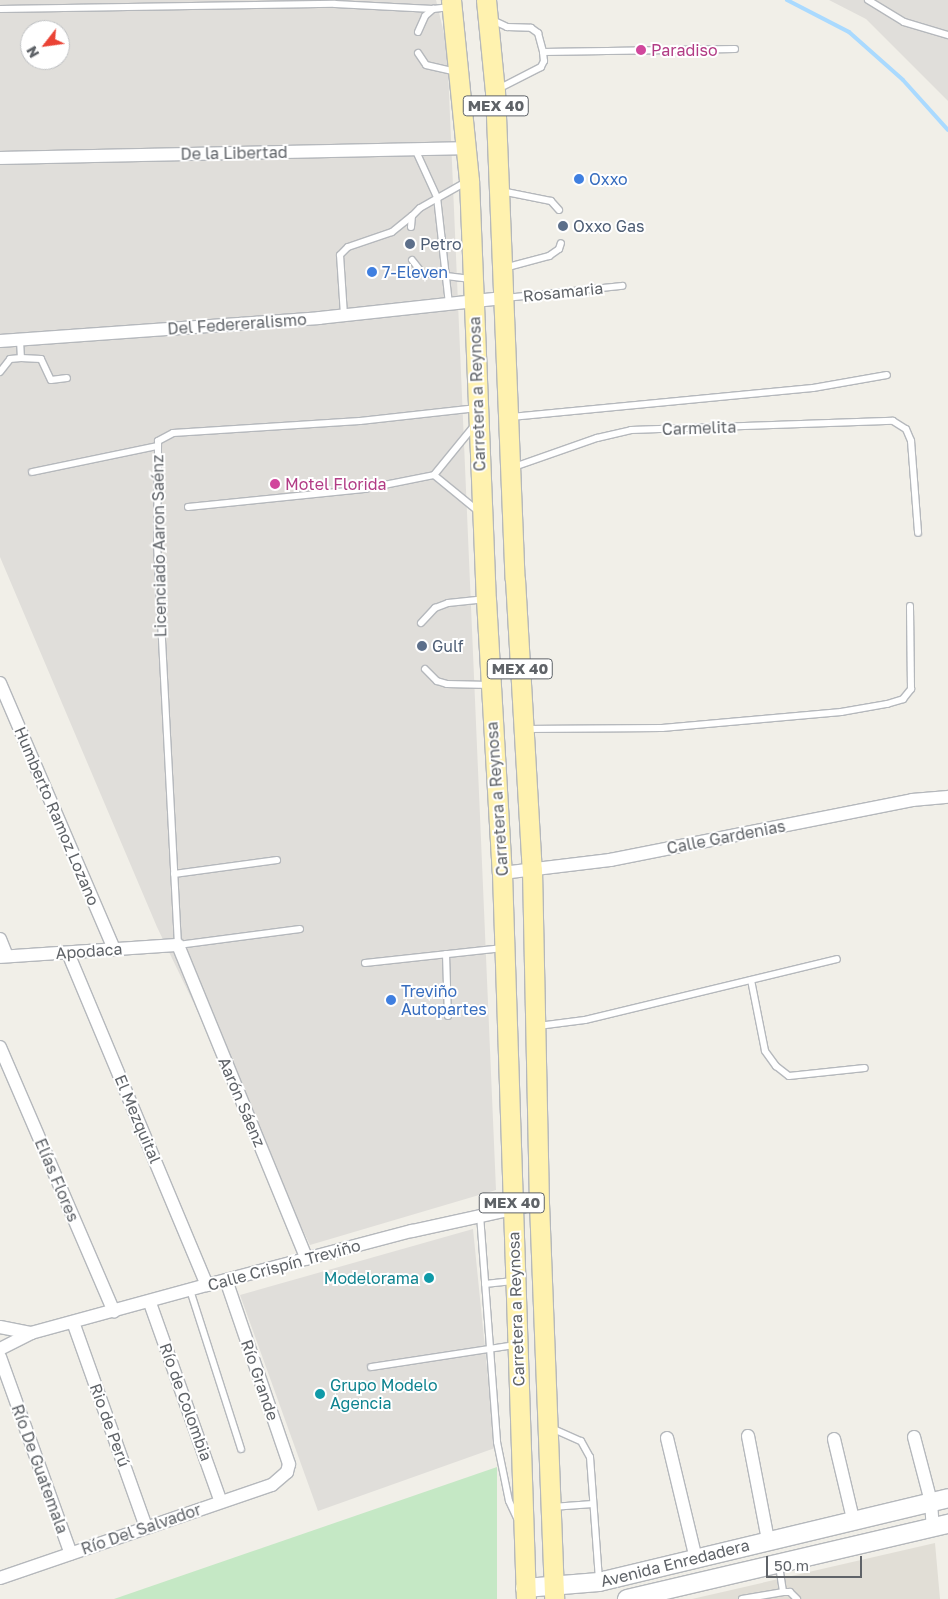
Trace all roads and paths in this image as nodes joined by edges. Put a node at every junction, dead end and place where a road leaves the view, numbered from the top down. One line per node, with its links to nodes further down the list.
1 (486, 0): 6 (main road, Carretera a Reynosa / MEX 40)
2 (868, 0): 8 (lane)
3 (451, 3): 5 (lane); 12 (main road, Carretera a Reynosa / MEX 40)
4 (0, 9): 5 (lane)
5 (433, 9): 7 (lane)
6 (489, 19): 10 (lane); 13 (main road, Carretera a Reynosa / MEX 40)
7 (418, 32)
8 (948, 35)
9 (735, 49): 10 (lane)
10 (543, 52): 13 (lane)
11 (418, 54): 12 (lane)
12 (460, 73): 14 (main road, Carretera a Reynosa / MEX 40)
13 (495, 91): 18 (main road, Carretera a Reynosa / MEX 40)
14 (467, 148): 15 (street, De la Libertad); 17 (main road, Carretera a Reynosa / MEX 40)
15 (415, 149): 16 (street, De la Libertad); 19 (lane)
16 (0, 158)
17 (469, 180): 19 (lane); 27 (main road, Carretera a Reynosa / MEX 40)
18 (500, 191): 20 (lane); 25 (main road, Carretera a Reynosa / MEX 40)
19 (437, 197): 21 (lane); 26 (lane)
20 (559, 210)
21 (412, 216): 22 (lane); 32 (lane)
22 (411, 227)
23 (561, 243): 25 (lane)
24 (412, 260): 26 (lane)
25 (502, 268): 29 (main road, Carretera a Reynosa / MEX 40)
26 (448, 278): 27 (lane); 31 (lane)
27 (472, 279): 30 (main road, Carretera a Reynosa / MEX 40)
28 (622, 286): 29 (lane, Rosamaria)
29 (504, 298): 30 (street, Del Federeralismo); 40 (main road, Carretera a Reynosa / MEX 40)
30 (474, 302): 31 (street, Del Federeralismo); 39 (main road, Carretera a Reynosa / MEX 40)
31 (449, 304): 32 (street, Del Federeralismo)
32 (344, 315): 33 (street, Del Federeralismo)
33 (20, 340): 34 (street, Del Federeralismo); 35 (lane)
34 (0, 341)
35 (21, 358): 36 (lane); 38 (lane)
36 (0, 372)
37 (887, 375): 40 (lane)
38 (67, 378)
39 (478, 415): 41 (lane, Licenciado Aaron Saénz); 44 (lane); 46 (main road, Carretera a Reynosa / MEX 40)
40 (509, 417): 42 (main road, Carretera a Reynosa / MEX 40)
41 (157, 446): 43 (lane); 59 (lane, Licenciado Aaron Saénz)
42 (511, 468): 47 (lane, Carmelita); 54 (main road, Carretera a Reynosa / MEX 40)
43 (32, 472)
44 (434, 476): 45 (lane); 46 (lane)
45 (188, 507)
46 (483, 514): 48 (main road, Carretera a Reynosa / MEX 40)
47 (918, 533)
48 (486, 599): 50 (lane); 52 (main road, Carretera a Reynosa / MEX 40)
49 (910, 606): 54 (lane)
50 (421, 623)
51 (425, 669): 52 (lane)
52 (491, 685): 58 (main road, Carretera a Reynosa / MEX 40)
53 (1, 688): 64 (street, Humberto Ramoz Lozano)
54 (524, 730): 57 (main road, Carretera a Reynosa / MEX 40)
55 (948, 797): 57 (street, Calle Gardenias)
56 (277, 860): 59 (lane)
57 (532, 870): 58 (street, Calle Gardenias); 72 (main road, Carretera a Reynosa / MEX 40)
58 (502, 873): 63 (main road, Carretera a Reynosa / MEX 40)
59 (174, 874): 62 (lane, Licenciado Aaron Saénz)
60 (300, 929): 62 (lane)
61 (0, 939): 67 (street)
62 (178, 945): 64 (street, Apodaca); 78 (street, Aarón Sáenz)
63 (504, 948): 66 (lane); 76 (main road, Carretera a Reynosa / MEX 40)
64 (114, 949): 65 (street, Apodaca)
65 (68, 953): 67 (street, Apodaca); 82 (street, El Mezquital)
66 (446, 954): 69 (lane); 71 (lane)
67 (4, 957)
68 (837, 959): 70 (lane)
69 (365, 963)
70 (751, 980): 72 (lane); 74 (lane)
71 (448, 1016)
72 (534, 1026): 75 (main road, Carretera a Reynosa / MEX 40)
73 (0, 1047): 85 (street, Elías Flores)
74 (865, 1068)
75 (539, 1203): 76 (street, Calle Crispín Treviño); 94 (main road, Carretera a Reynosa / MEX 40)
76 (513, 1207): 77 (street, Calle Crispín Treviño); 80 (main road, Carretera a Reynosa / MEX 40)
77 (480, 1215): 78 (street, Calle Crispín Treviño); 81 (lane)
78 (307, 1259): 79 (street, Calle Crispín Treviño)
79 (226, 1280): 82 (street, Calle Crispín Treviño); 100 (street, Río Grande)
80 (516, 1281): 81 (lane); 89 (main road, Carretera a Reynosa / MEX 40)
81 (485, 1284): 91 (lane)
82 (207, 1285): 83 (street, Calle Crispín Treviño)
83 (190, 1290): 84 (street, Calle Crispín Treviño); 99 (lane)
84 (150, 1302): 85 (street, Calle Crispín Treviño); 102 (street, Río de Colombia)
85 (114, 1312): 86 (street, Calle Crispín Treviño)
86 (73, 1322): 88 (street, Calle Crispín Treviño); 107 (street, Rio de Perú)
87 (0, 1328): 88 (street, Calle Crispín Treviño)
88 (31, 1333): 90 (street, Calle Crispín Treviño)
89 (518, 1345): 91 (lane); 108 (main road, Carretera a Reynosa / MEX 40)
90 (0, 1349)
91 (490, 1349): 93 (lane); 108 (lane)
92 (0, 1357): 110 (street, Río De Guatemala)
93 (371, 1367)
94 (548, 1427): 103 (lane); 104 (main road, Carretera a Reynosa / MEX 40)
95 (748, 1436): 109 (street)
96 (914, 1437): 101 (street)
97 (667, 1438): 111 (street)
98 (834, 1439): 105 (street)
99 (241, 1449)
100 (282, 1479): 102 (street, Río Del Salvador)
101 (940, 1500): 105 (street, Avenida Enredadera); 106 (street)
102 (221, 1502): 107 (street, Río Del Salvador)
103 (593, 1504): 104 (lane); 114 (lane)
104 (551, 1508): 116 (main road, Carretera a Reynosa / MEX 40)
105 (853, 1519): 109 (street, Avenida Enredadera)
106 (940, 1526): 112 (street, Avenida Enredadera)
107 (146, 1527): 110 (street, Río Del Salvador)
108 (523, 1528): 117 (main road, Carretera a Reynosa / MEX 40)
109 (768, 1540): 111 (street, Avenida Enredadera)
110 (71, 1554): 113 (street, Río Del Salvador)
111 (696, 1559): 114 (street, Avenida Enredadera)
112 (778, 1562): 115 (lane); 118 (street, Avenida Enredadera)
113 (0, 1578)
114 (599, 1582): 116 (street, Avenida Enredadera)
115 (783, 1592): 119 (lane); 120 (lane)
116 (554, 1593): 117 (street, Avenida Enredadera)
117 (526, 1594)
118 (626, 1599)
119 (746, 1599)
120 (797, 1599)

